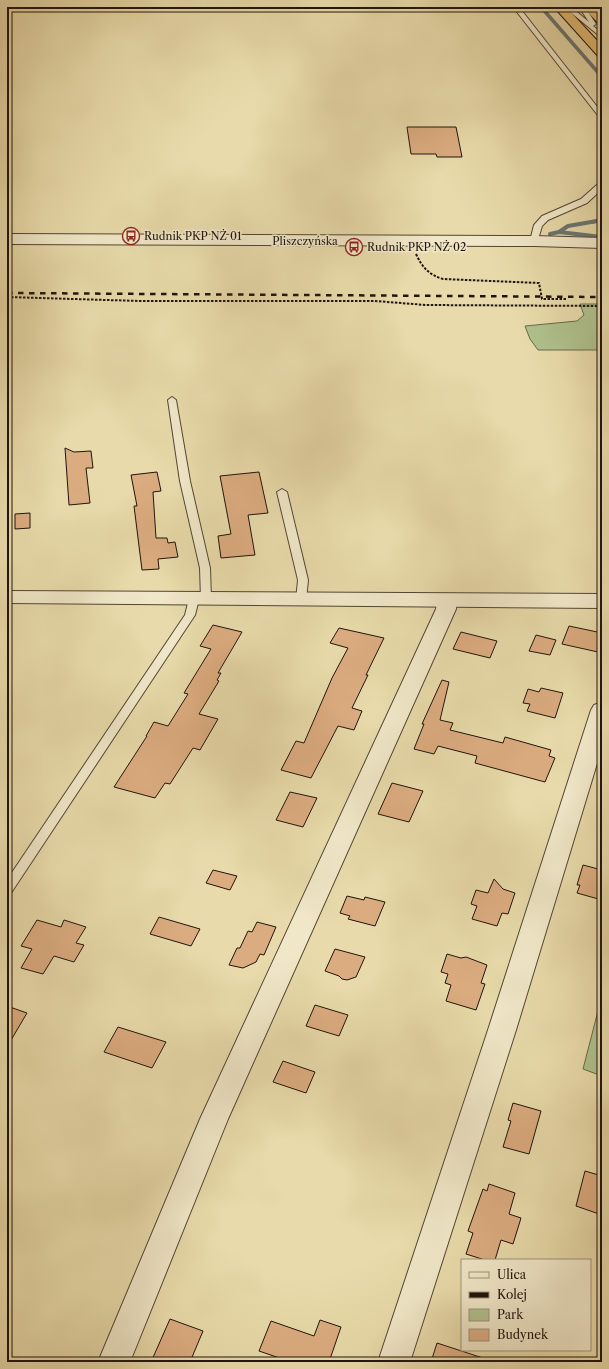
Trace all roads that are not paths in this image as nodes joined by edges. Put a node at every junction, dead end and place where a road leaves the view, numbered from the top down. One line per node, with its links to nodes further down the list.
1 (516, 7): 9 (lane)
2 (560, 7): 8 (highway)
3 (567, 7): 7 (lane)
4 (582, 7): 7 (lane)
5 (589, 7): 6 (highway)
6 (602, 21)
7 (601, 36)
8 (602, 53)
9 (602, 117)
10 (602, 185): 12 (lane)
11 (7, 239): 12 (street, Pliszczyńska)
12 (534, 241): 13 (street, Pliszczyńska)
13 (602, 243)
14 (172, 400): 17 (lane)
15 (282, 492): 18 (lane)
16 (8, 599): 17 (street)
17 (200, 599): 18 (street); 22 (lane)
18 (301, 600): 19 (street)
19 (447, 601): 20 (street); 23 (street)
20 (602, 601)
21 (602, 710): 24 (street)
22 (7, 890)
23 (114, 1362)
24 (394, 1362)

